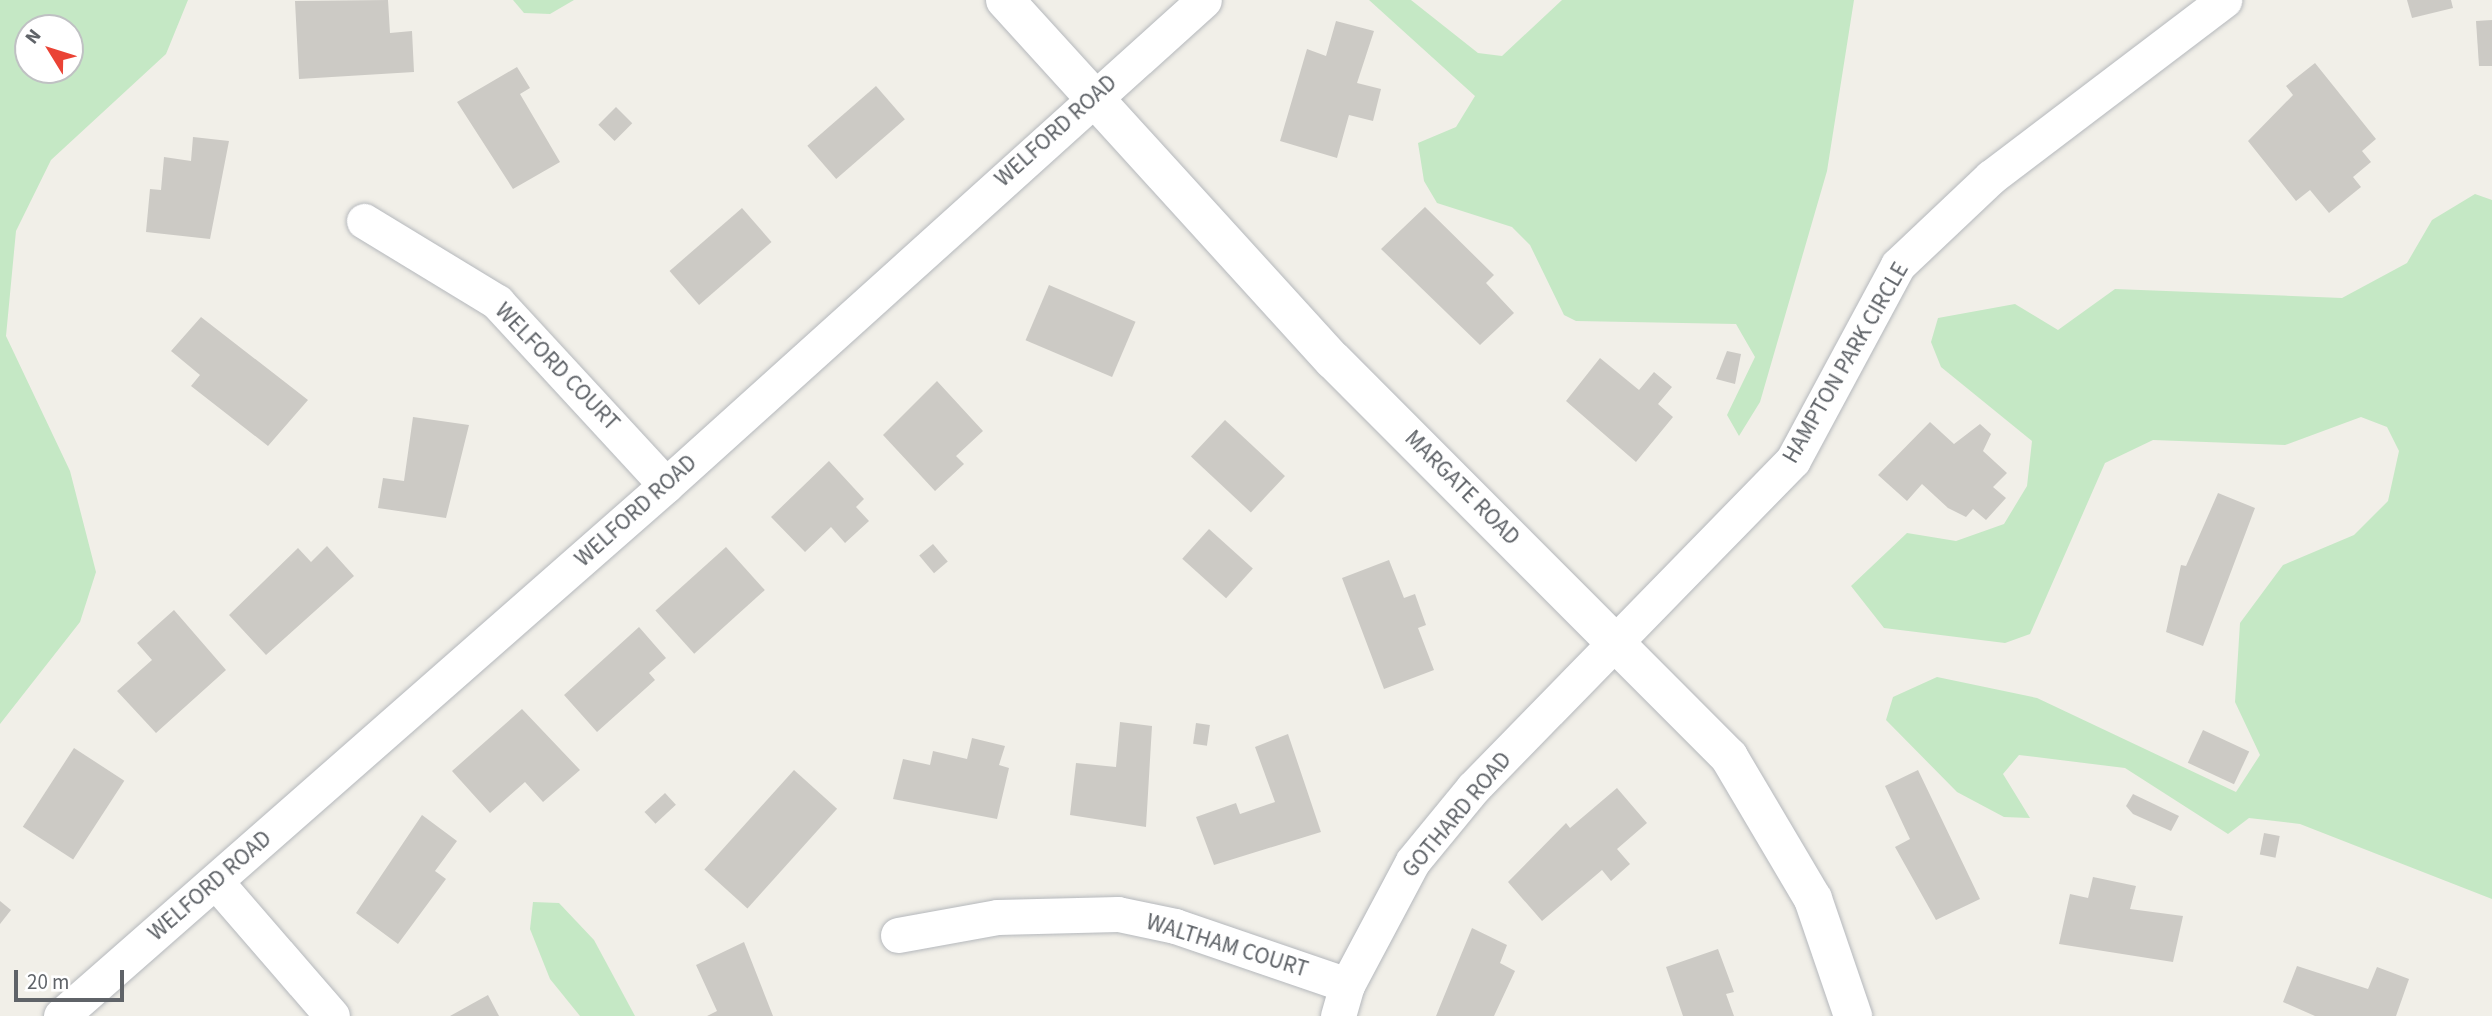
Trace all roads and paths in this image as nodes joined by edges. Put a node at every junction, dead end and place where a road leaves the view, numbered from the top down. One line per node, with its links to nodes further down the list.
1 (1005, 0): 4 (street, MARGATE ROAD)
2 (1204, 0): 4 (street, WELFORD ROAD)
3 (2224, 0): 7 (street, HAMPTON PARK CIRCLE)
4 (1092, 99): 6 (street, WELFORD ROAD); 7 (street, MARGATE ROAD)
5 (364, 220): 6 (street, WELFORD COURT)
6 (666, 485): 8 (street, WELFORD ROAD)
7 (1615, 640): 10 (street, GOTHARD ROAD); 13 (street, MARGATE ROAD)
8 (216, 882): 11 (street, WELFORD ROAD); 12 (street)
9 (898, 936): 10 (street, WALTHAM COURT)
10 (1342, 1000)
11 (61, 1016)
12 (332, 1016)
13 (1853, 1016)

